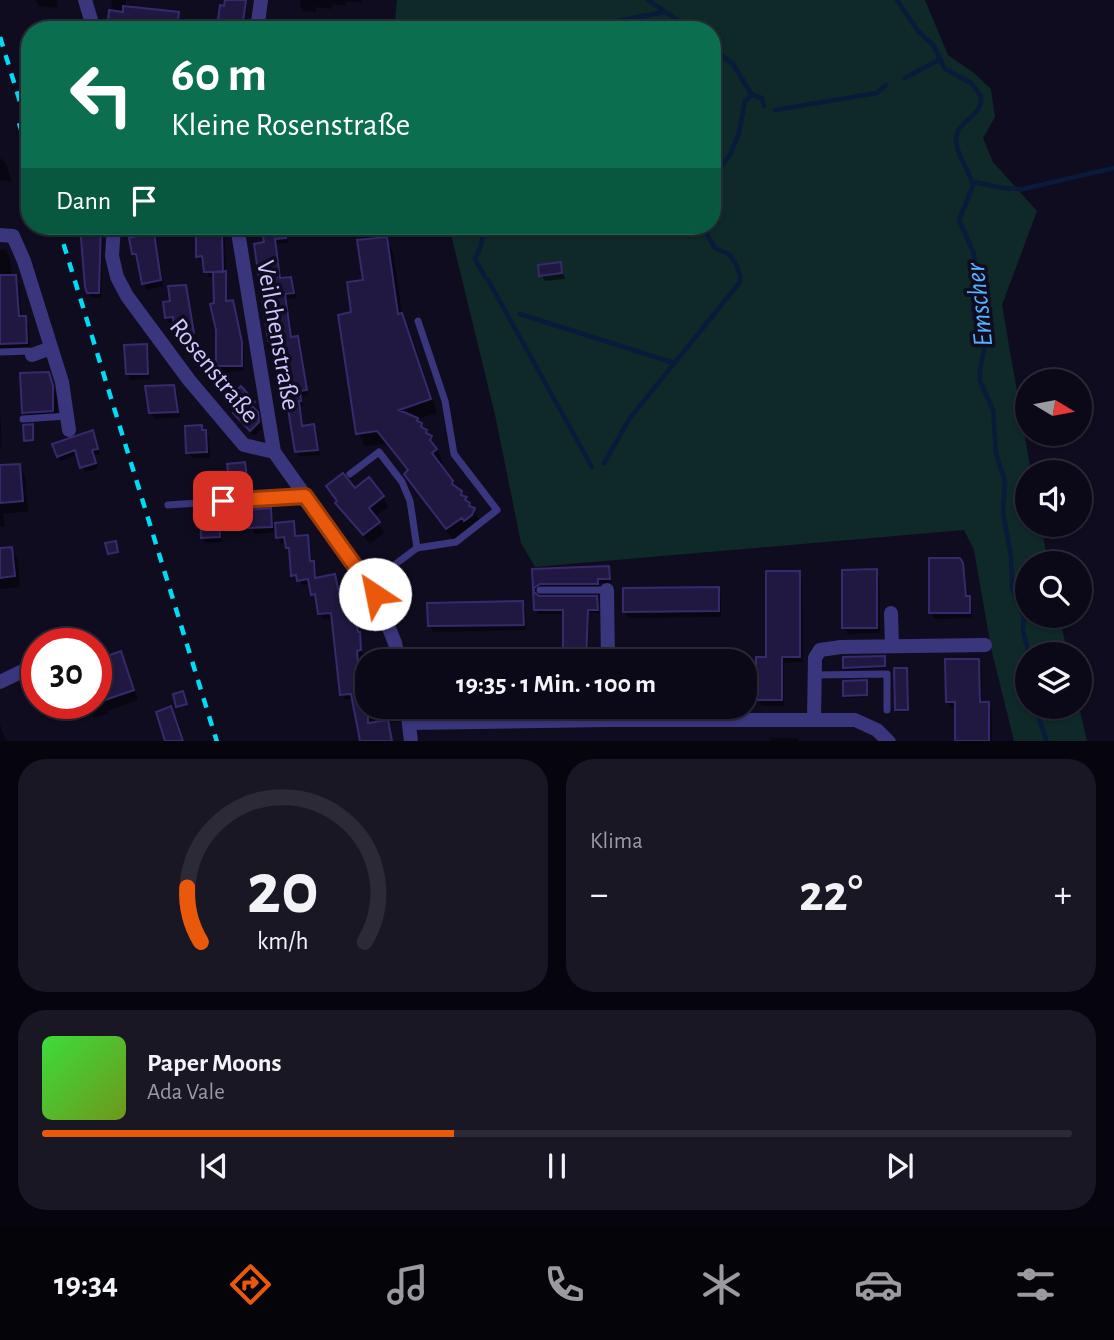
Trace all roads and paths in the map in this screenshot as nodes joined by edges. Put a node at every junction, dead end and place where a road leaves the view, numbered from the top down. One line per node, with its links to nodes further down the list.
1 (85, 0): 3 (street)
2 (261, 0): 4 (street)
3 (91, 21)
4 (258, 21)
5 (0, 235): 9 (street)
6 (114, 235): 14 (street, Rosenstraße)
7 (238, 235): 14 (street, Veilchenstraße)
8 (418, 321): 18 (lane)
9 (51, 348): 11 (street); 13 (street)
10 (0, 352): 11 (lane)
11 (32, 355)
12 (23, 419): 13 (lane)
13 (68, 423)
14 (274, 452): 16 (street, Rosenstraße)
15 (350, 474): 18 (lane)
16 (305, 496): 17 (lane); 19 (street, Rosenstraße)
17 (168, 505)
18 (417, 548): 19 (lane)
19 (369, 584): 25 (street, Rosenstraße)
20 (540, 590): 21 (lane)
21 (607, 590): 26 (street)
22 (891, 612): 24 (street)
23 (985, 645): 24 (street)
24 (892, 646): 28 (street)
25 (395, 649)
26 (608, 649)
27 (21, 672): 29 (street)
28 (814, 675): 30 (lane); 34 (street)
29 (0, 682)
30 (887, 710)
31 (757, 717): 34 (street)
32 (408, 719): 35 (street)
33 (489, 719): 35 (street)
34 (814, 719): 37 (street)
35 (409, 723): 36 (street)
36 (411, 741)
37 (889, 741)

